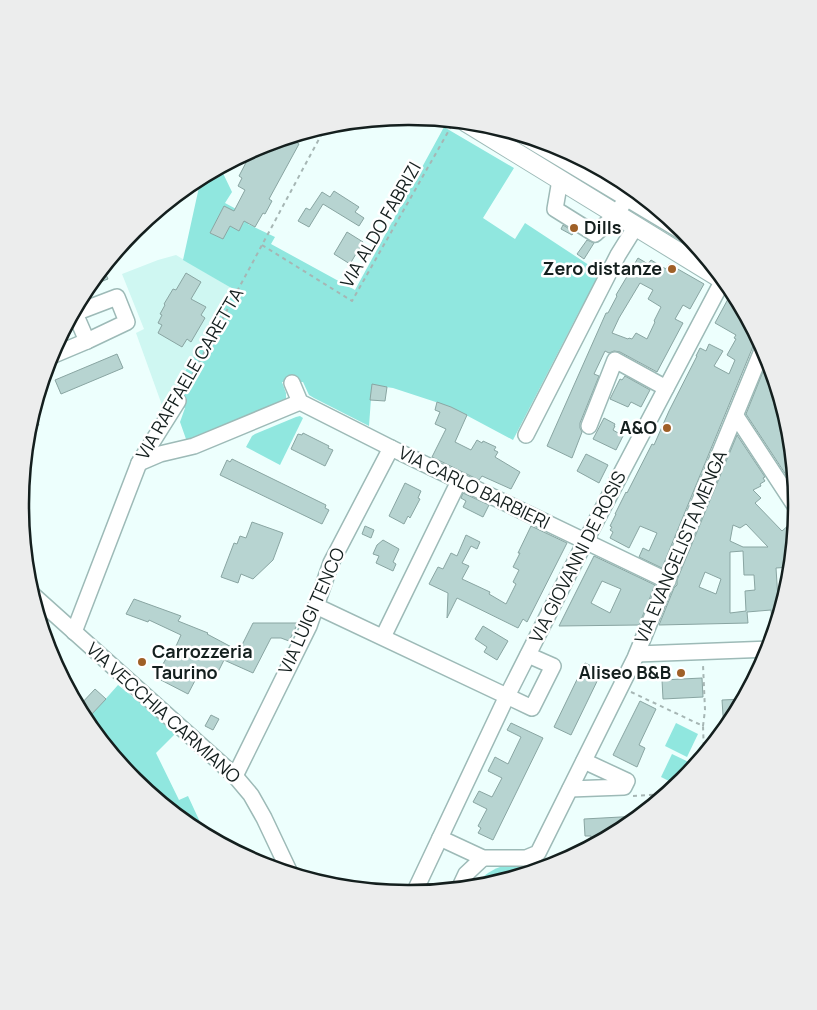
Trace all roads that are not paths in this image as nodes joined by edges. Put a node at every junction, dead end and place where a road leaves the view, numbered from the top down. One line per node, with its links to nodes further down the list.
1 (484, 133): 4 (main road)
2 (569, 161): 3 (street)
3 (602, 179)
4 (560, 180): 6 (main road); 6 (street)
5 (628, 195): 6 (street)
6 (617, 214): 7 (main road)
7 (636, 226): 8 (main road); 21 (street)
8 (707, 270)
9 (720, 288): 16 (street, VIA GIOVANNI DE ROSIS)
10 (84, 309): 12 (street)
11 (77, 320): 12 (street)
12 (87, 342): 13 (street)
13 (61, 352)
14 (759, 359): 19 (street, VIA EVANGELISTA MENGA)
15 (292, 383): 18 (street)
16 (666, 388): 20 (street); 26 (street, VIA GIOVANNI DE ROSIS)
17 (178, 401): 23 (street, VIA RAFFAELE CARETTA)
18 (300, 402): 22 (street, VIA CARLO BARBIERI); 23 (street)
19 (736, 416): 25 (street); 27 (street, VIA EVANGELISTA MENGA)
20 (588, 426)
21 (526, 435)
22 (391, 448): 24 (street, VIA CARLO BARBIERI); 29 (street, VIA LUIGI TENCO)
23 (139, 463): 30 (street, VIA RAFFAELE CARETTA)
24 (459, 481): 26 (street, VIA CARLO BARBIERI); 31 (street)
25 (788, 495)
26 (585, 542): 27 (street, VIA CARLO BARBIERI); 34 (street, VIA GIOVANNI DE ROSIS)
27 (668, 581): 33 (street, VIA EVANGELISTA MENGA)
28 (42, 603): 30 (street, VIA VECCHIA CARMIANO)
29 (316, 606): 31 (street); 37 (street, VIA LUIGI TENCO)
30 (74, 632): 37 (street, VIA VECCHIA CARMIANO)
31 (383, 638): 35 (street)
32 (759, 649): 33 (street)
33 (637, 654): 36 (street, VIA EVANGELISTA MENGA)
34 (528, 655): 35 (street, VIA GIOVANNI DE ROSIS); 35 (street)
35 (507, 696): 39 (street, VIA GIOVANNI DE ROSIS)
36 (584, 761): 38 (street, VIA EVANGELISTA MENGA); 38 (street)
37 (235, 776): 41 (street, VIA VECCHIA CARMIANO)
38 (570, 789): 40 (street, VIA EVANGELISTA MENGA)
39 (440, 838): 40 (street); 43 (street, VIA GIOVANNI DE ROSIS)
40 (483, 858): 42 (street)
41 (286, 865)
42 (462, 881)
43 (418, 885)

